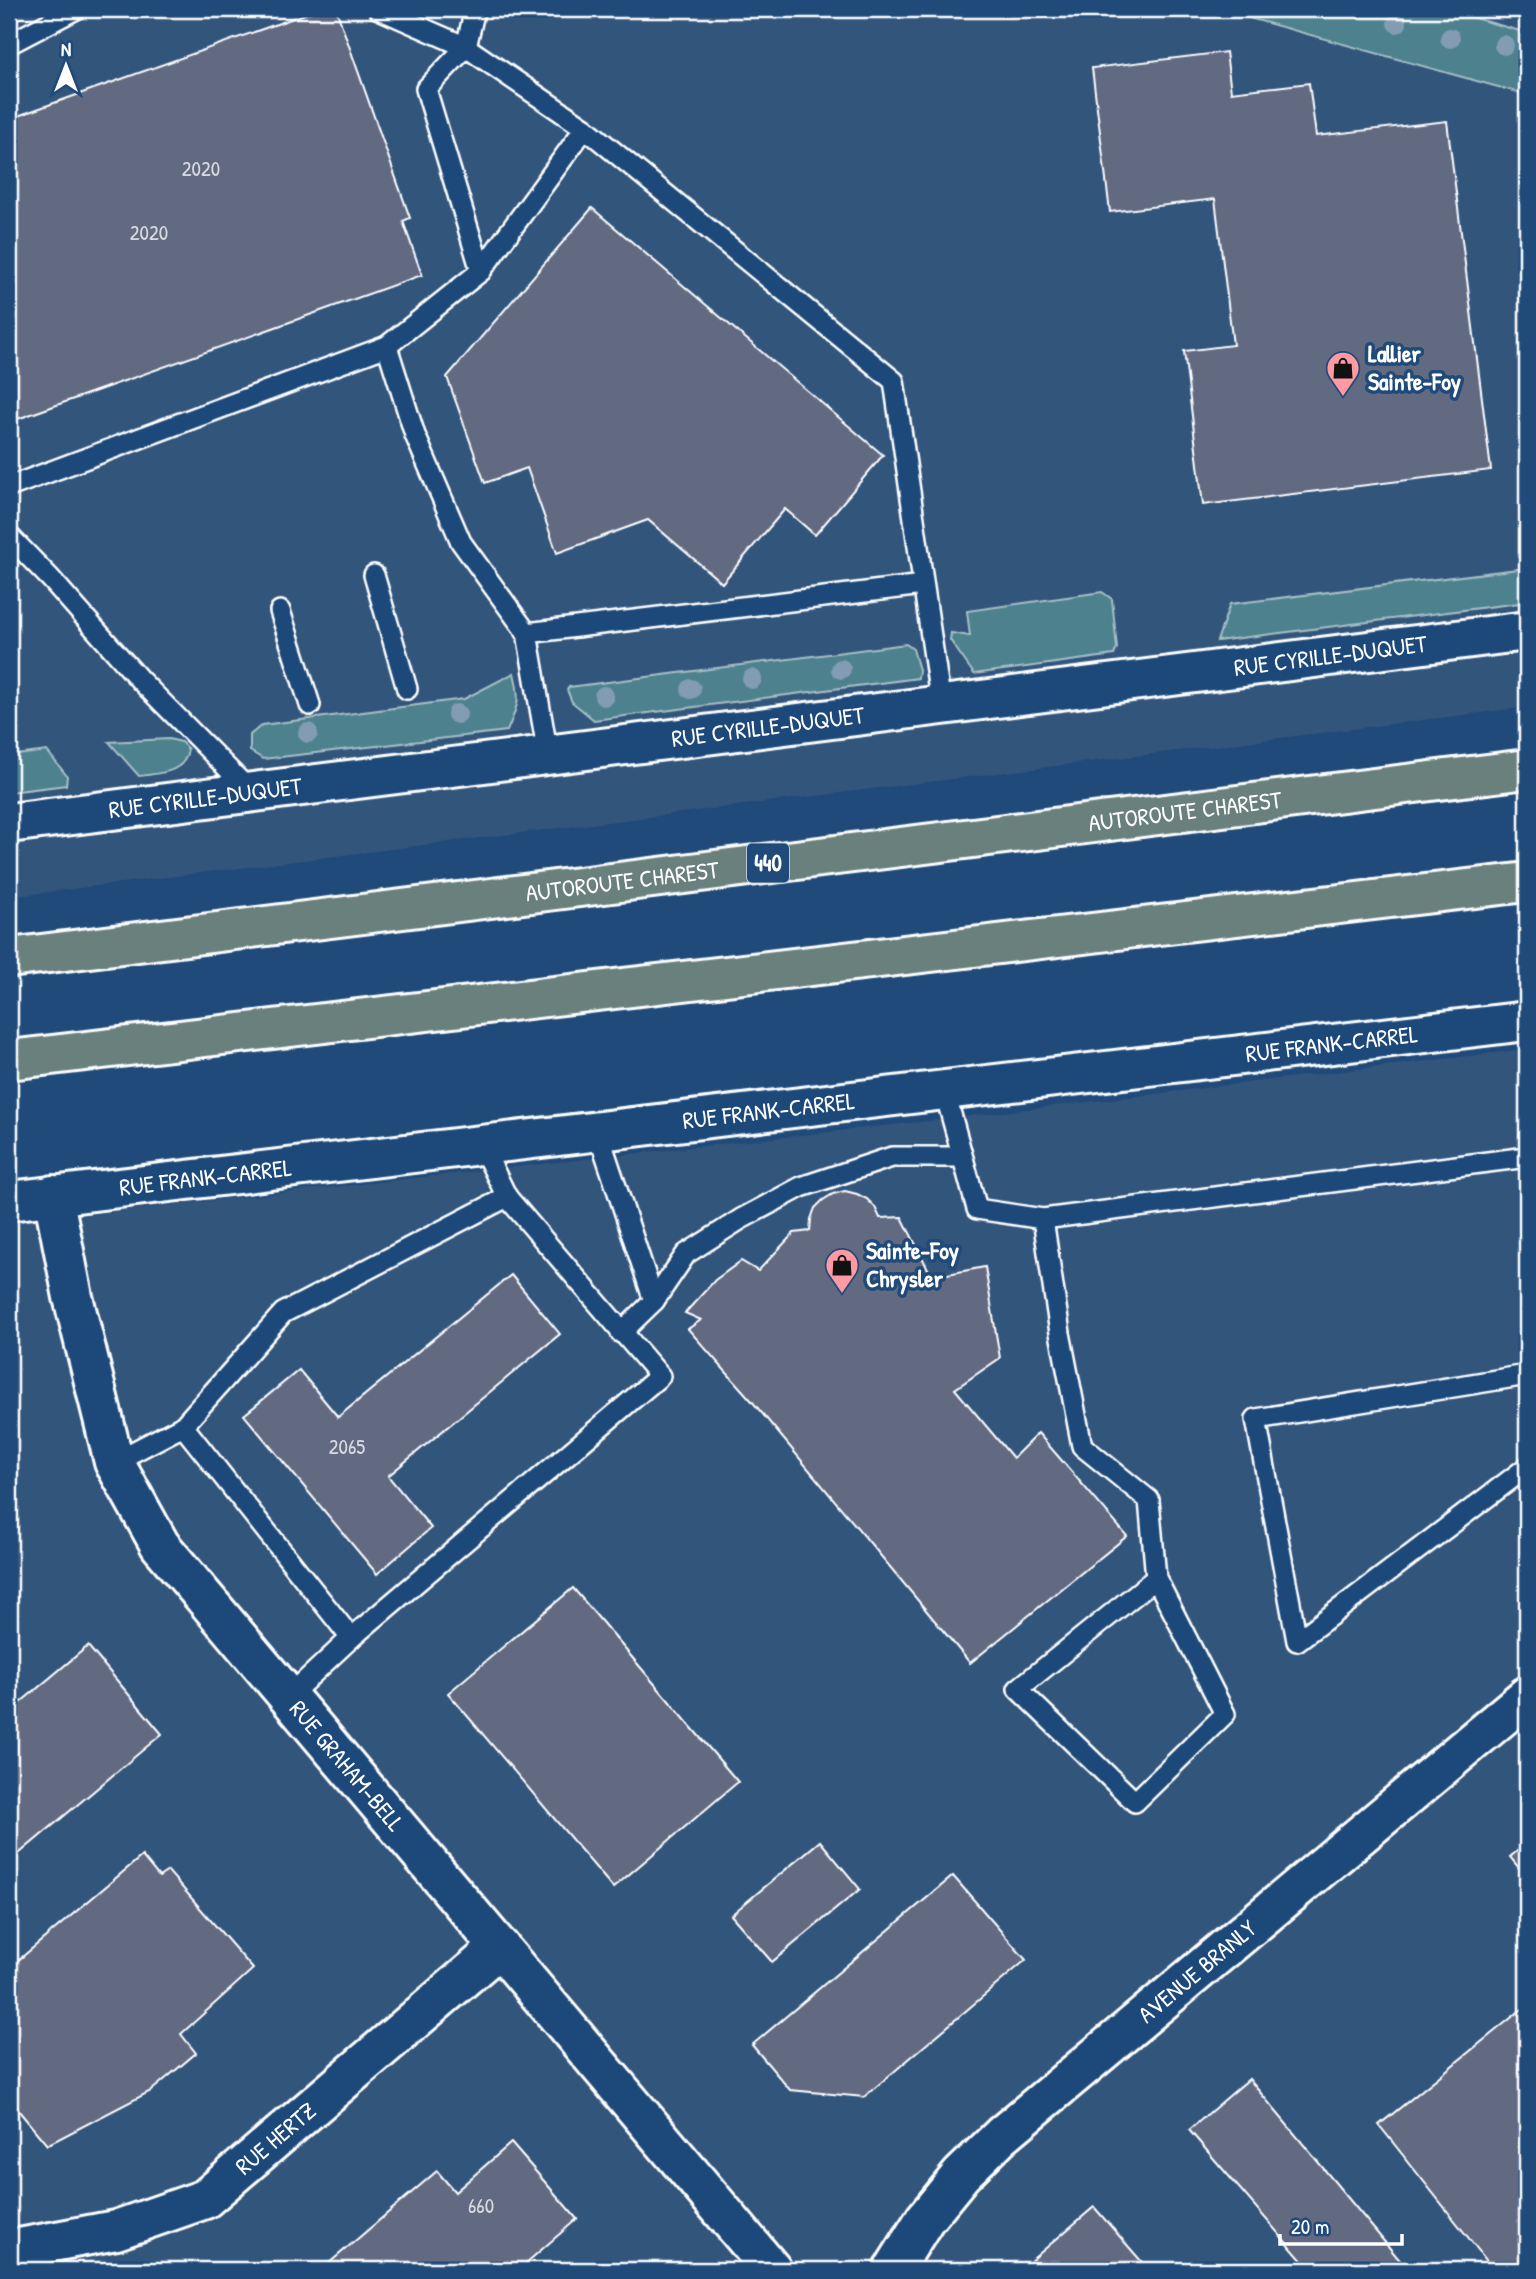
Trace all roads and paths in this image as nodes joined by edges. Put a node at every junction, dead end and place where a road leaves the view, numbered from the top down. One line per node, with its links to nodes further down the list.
1 (76, 9): 4 (lane)
2 (379, 9): 5 (lane)
3 (475, 9): 5 (lane)
4 (9, 44)
5 (466, 47): 6 (lane); 7 (lane)
6 (585, 128): 7 (lane); 12 (lane)
7 (481, 271): 8 (lane)
8 (387, 346): 9 (lane); 15 (lane)
9 (9, 487)
10 (9, 536): 21 (lane)
11 (374, 575): 16 (lane)
12 (923, 585): 15 (lane); 18 (lane)
13 (280, 611): 17 (lane)
14 (1527, 631): 18 (street, RUE CYRILLE-DUQUET)
15 (527, 633): 19 (lane)
16 (407, 689)
17 (310, 705)
18 (941, 705): 19 (street, RUE CYRILLE-DUQUET)
19 (548, 755): 21 (street, RUE CYRILLE-DUQUET)
20 (1527, 769): 24 (highway, AUTOROUTE CHAREST / 440)
21 (251, 792): 22 (street, RUE CYRILLE-DUQUET)
22 (9, 823)
23 (1527, 882): 26 (highway)
24 (9, 958)
25 (1527, 1021): 27 (street, RUE FRANK-CARREL)
26 (9, 1060)
27 (944, 1089): 28 (street, RUE FRANK-CARREL); 30 (lane)
28 (598, 1132): 29 (street, RUE FRANK-CARREL); 36 (lane)
29 (481, 1144): 32 (street, RUE FRANK-CARREL); 33 (lane)
30 (962, 1157): 35 (lane); 36 (lane)
31 (1527, 1157): 35 (lane)
32 (53, 1195): 34 (street, RUE FRANK-CARREL); 40 (street, RUE GRAHAM-BELL)
33 (507, 1197): 37 (lane); 39 (lane)
34 (9, 1201)
35 (1042, 1219): 42 (lane)
36 (654, 1301): 37 (lane)
37 (621, 1332): 43 (lane)
38 (1527, 1375): 41 (lane)
39 (183, 1426): 40 (lane); 43 (lane)
40 (114, 1462): 45 (street, RUE GRAHAM-BELL)
41 (1527, 1467)
42 (1156, 1578): 42 (lane)
43 (351, 1638): 45 (lane)
44 (1527, 1696): 49 (street, AVENUE BRANLY)
45 (288, 1697): 46 (street, RUE GRAHAM-BELL)
46 (500, 1947): 47 (street, RUE HERTZ); 48 (street, RUE GRAHAM-BELL)
47 (9, 2250)
48 (772, 2270)
49 (893, 2270)

